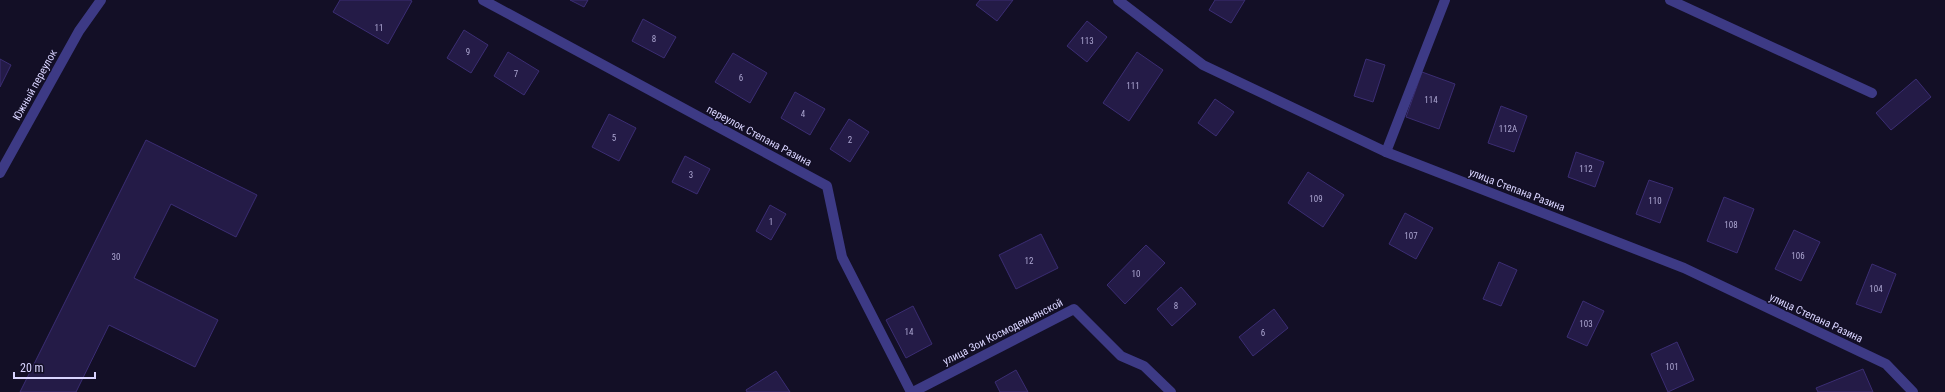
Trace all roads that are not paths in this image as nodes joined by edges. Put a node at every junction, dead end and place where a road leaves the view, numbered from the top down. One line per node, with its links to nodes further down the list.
1 (101, 0): 8 (street, Южный переулок)
2 (483, 0): 9 (street, переулок Степана Разина)
3 (1118, 0): 7 (street, улица Степана Разина)
4 (1445, 0): 7 (street)
5 (1670, 0): 6 (street)
6 (1872, 93)
7 (1386, 152): 11 (street, улица Степана Разина)
8 (0, 173)
9 (912, 392): 10 (street, улица Зои Космодемьянской)
10 (1172, 392)
11 (1913, 392)

